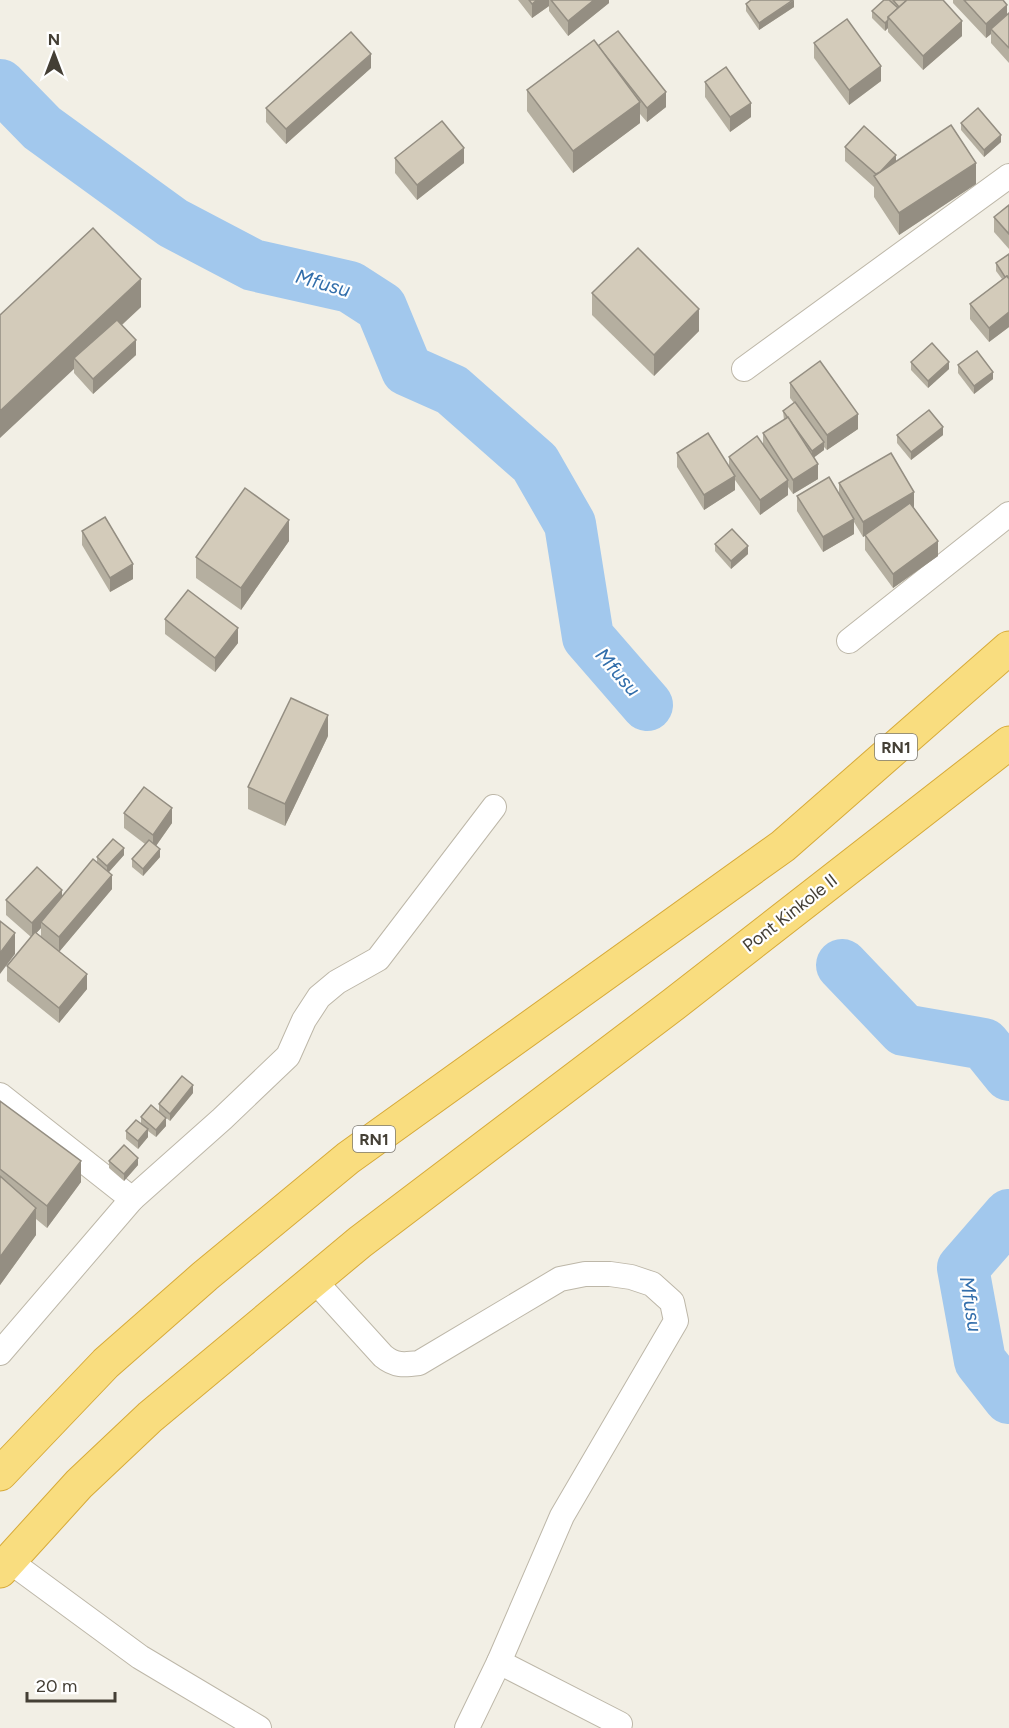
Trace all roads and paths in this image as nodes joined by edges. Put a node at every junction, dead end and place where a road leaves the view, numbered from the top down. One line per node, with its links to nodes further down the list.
1 (1009, 176): 2 (street)
2 (744, 369)
3 (1009, 514): 4 (street)
4 (849, 641)
5 (1009, 648): 12 (highway, RN1)
6 (1009, 743): 10 (highway, Pont Kinkole II)
7 (494, 807): 9 (street)
8 (0, 1095): 9 (street)
9 (132, 1199): 11 (street)
10 (314, 1280): 13 (highway, Pont Kinkole II); 14 (street)
11 (0, 1353)
12 (0, 1474)
13 (4, 1565): 16 (street)
14 (499, 1662): 15 (street); 17 (street)
15 (621, 1724)
16 (260, 1728)
17 (467, 1728)

